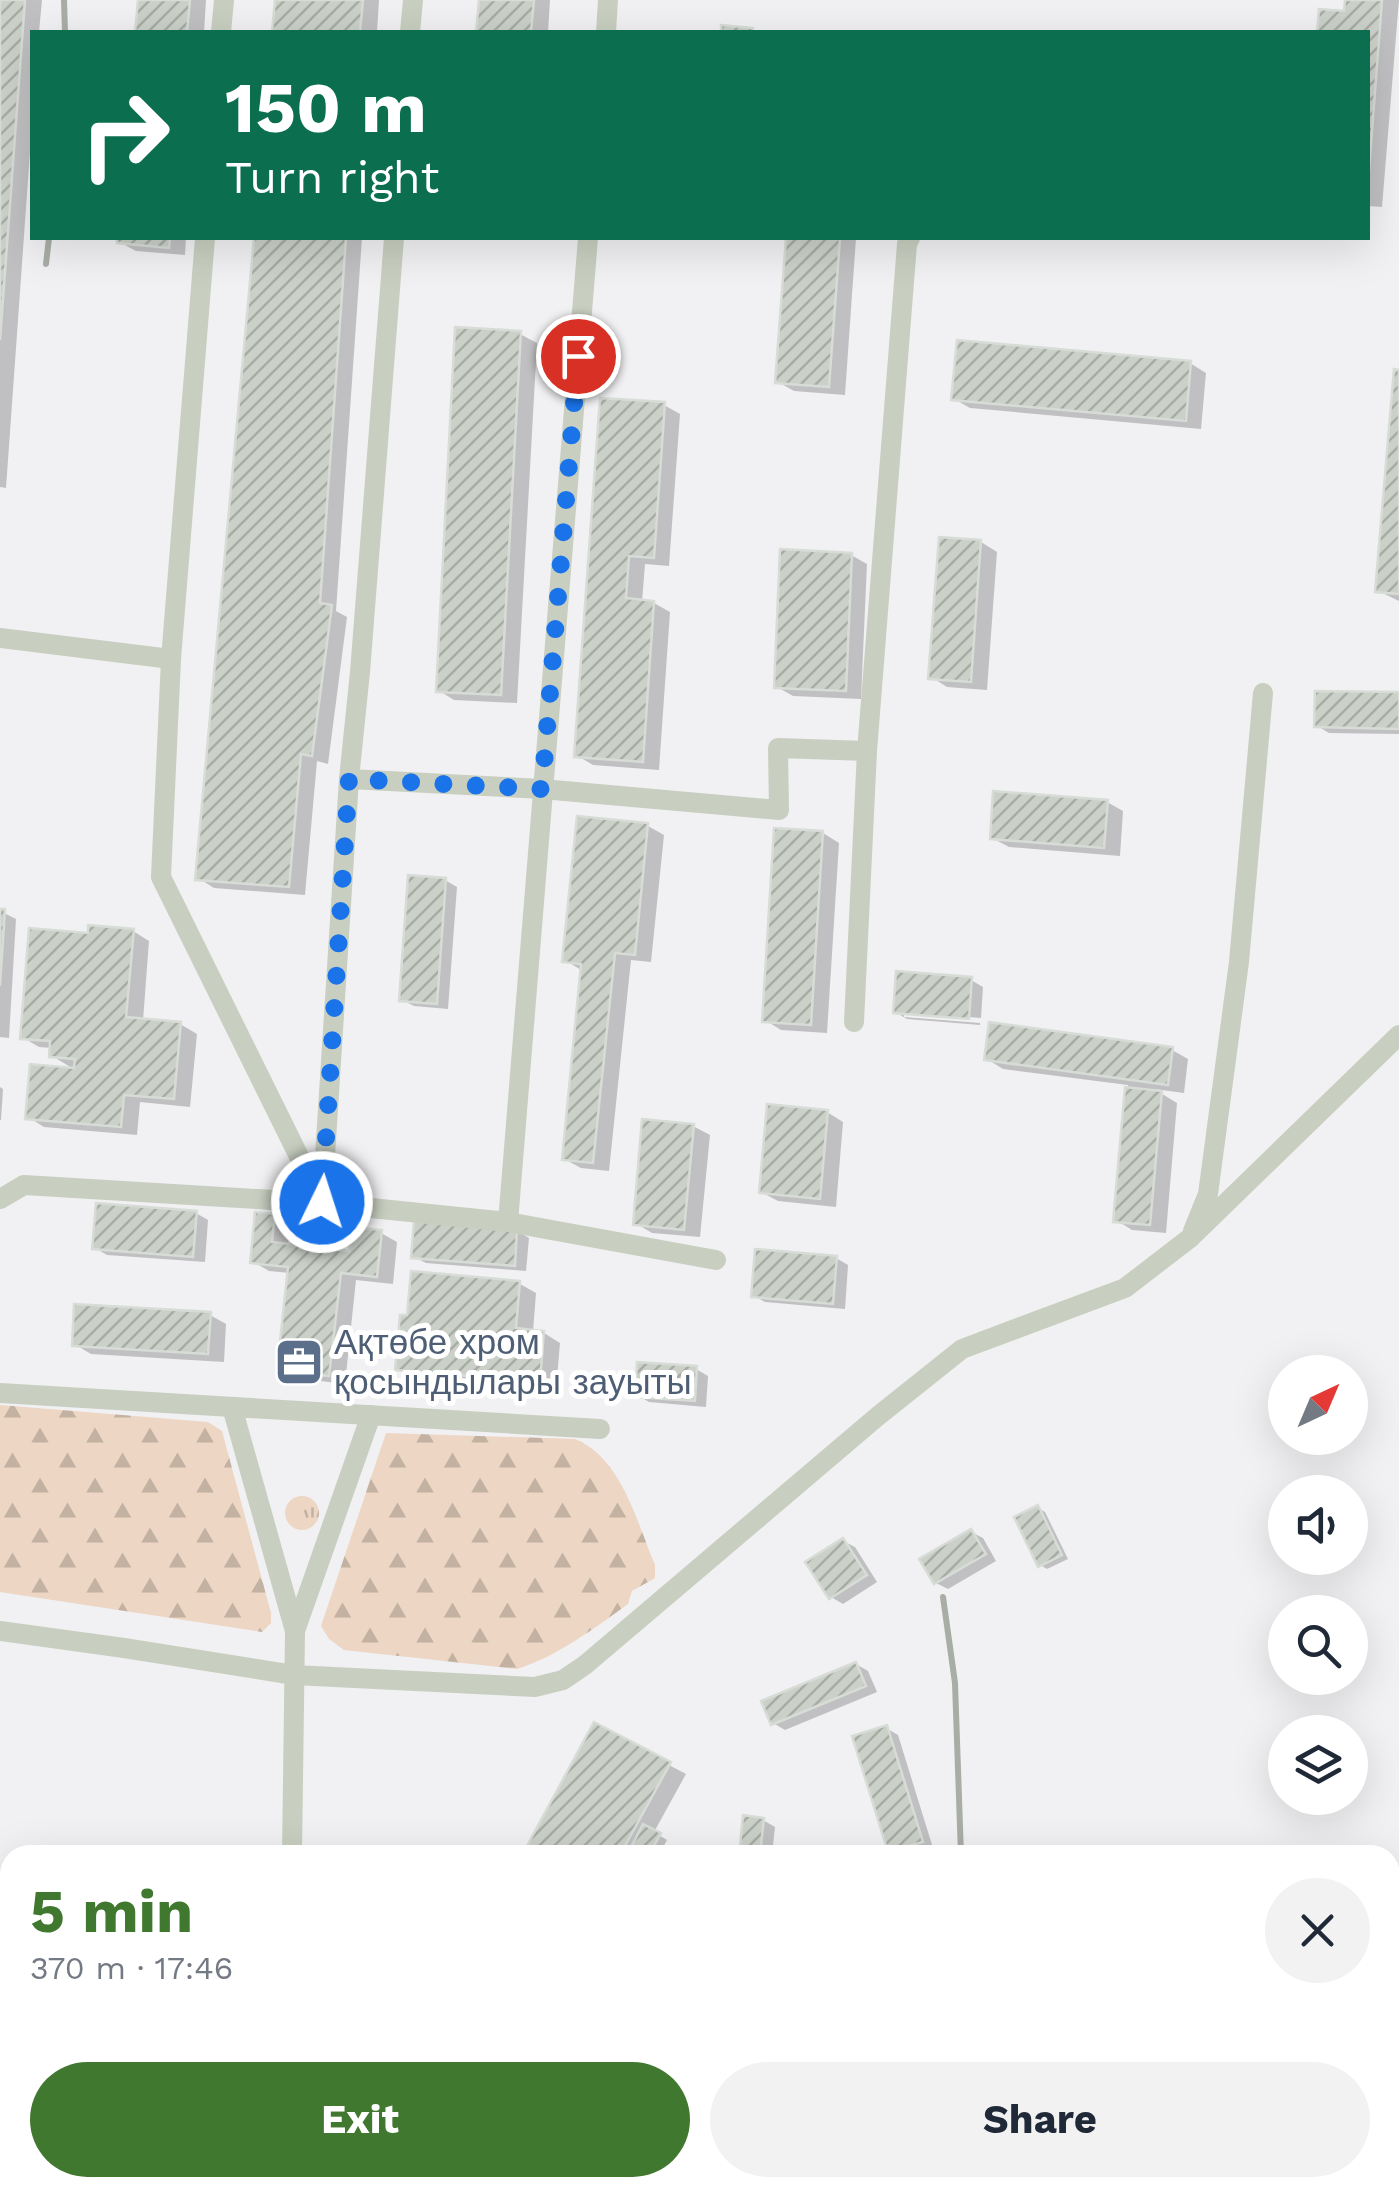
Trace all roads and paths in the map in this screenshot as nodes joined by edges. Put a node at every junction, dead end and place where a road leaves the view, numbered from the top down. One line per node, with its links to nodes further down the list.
1 (224, 0): 4 (street)
2 (413, 0): 5 (street)
3 (608, 0): 6 (street)
4 (222, 30)
5 (410, 30)
6 (606, 30)
7 (205, 240): 12 (street)
8 (394, 240): 15 (street)
9 (588, 240): 16 (street)
10 (909, 240): 14 (street)
11 (0, 638): 12 (street)
12 (171, 658): 20 (street)
13 (1264, 693): 22 (street)
14 (867, 751): 16 (street); 17 (street)
15 (349, 779): 16 (street); 20 (street)
16 (542, 789): 21 (street)
17 (854, 1022)
18 (1399, 1035): 22 (street)
19 (0, 1199): 20 (street)
20 (322, 1202): 21 (street)
21 (508, 1222): 23 (street)
22 (1190, 1238): 30 (street)
23 (716, 1260)
24 (0, 1393): 25 (street)
25 (232, 1407): 26 (street); 29 (street)
26 (371, 1415): 27 (street); 29 (street)
27 (600, 1428)
28 (0, 1632): 30 (street)
29 (295, 1632): 30 (street)
30 (294, 1675): 31 (street)
31 (292, 1845)

